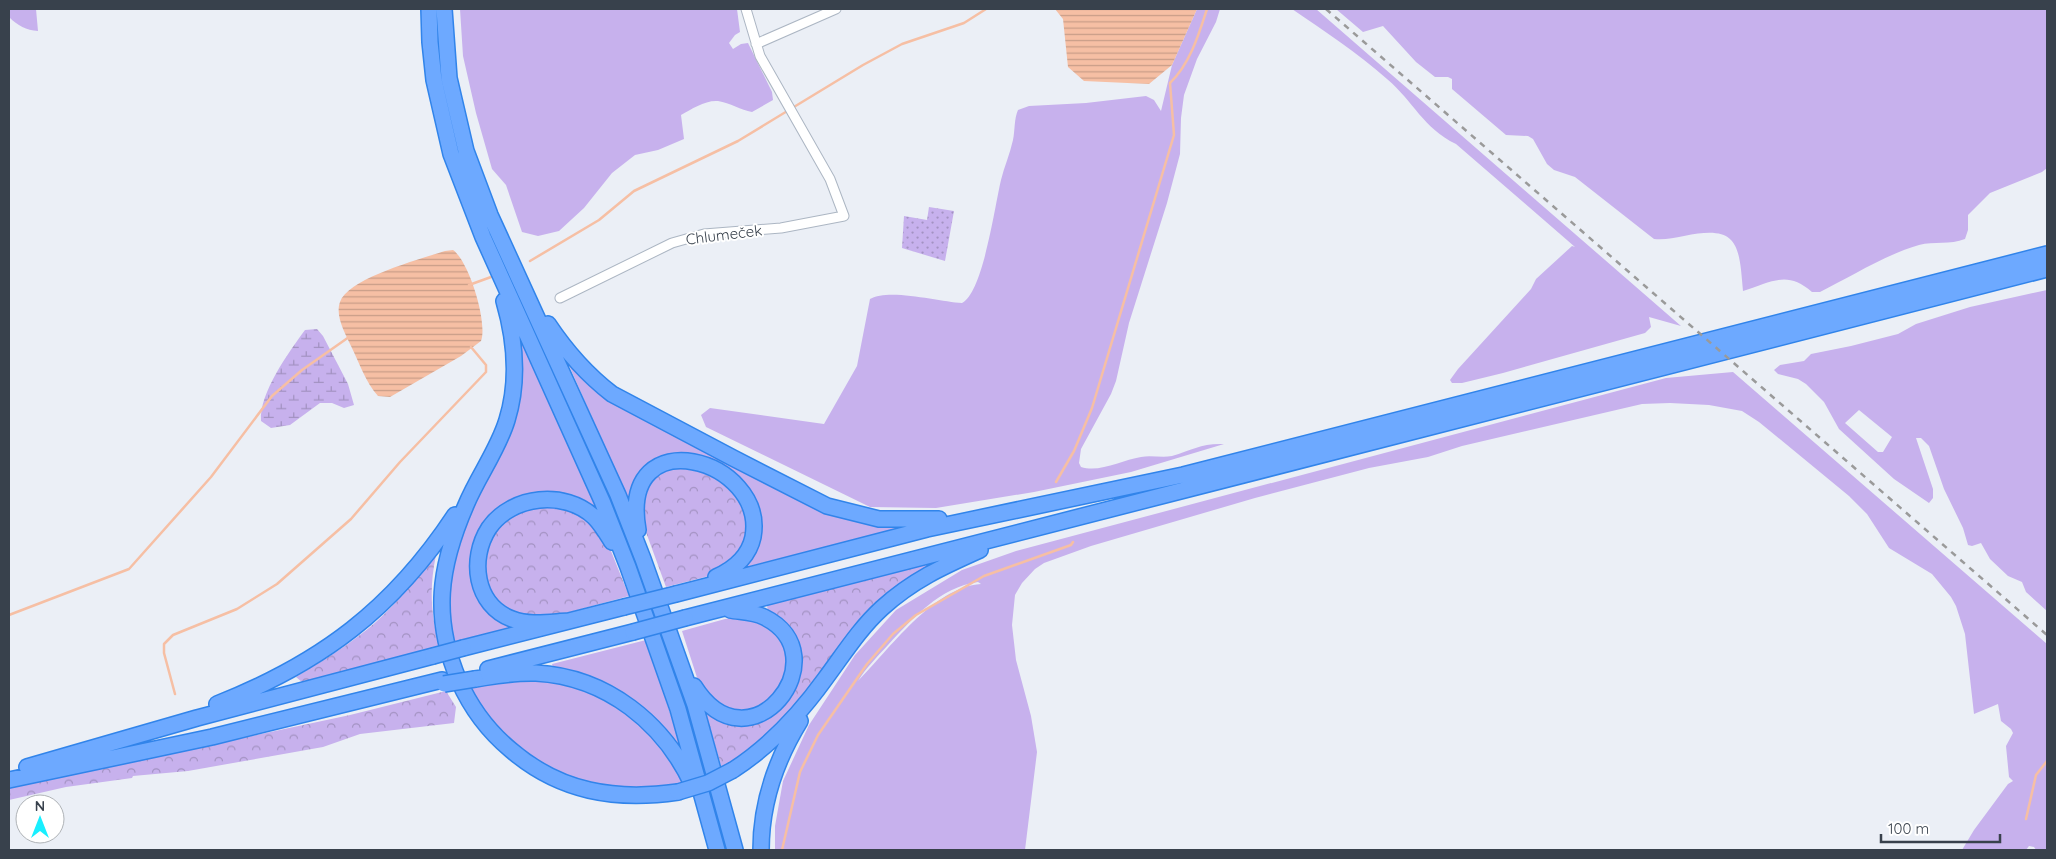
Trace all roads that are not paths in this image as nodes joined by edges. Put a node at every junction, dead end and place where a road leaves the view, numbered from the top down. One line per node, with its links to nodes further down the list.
1 (429, 9): 6 (highway)
2 (444, 9): 10 (highway)
3 (746, 9): 5 (street)
4 (836, 9): 5 (street)
5 (756, 44): 9 (street, Chlumeček)
6 (483, 237): 11 (highway); 15 (highway)
7 (2047, 254): 12 (highway)
8 (2047, 268): 13 (highway)
9 (560, 298)
10 (530, 299): 12 (highway); 14 (highway)
11 (475, 485): 21 (highway, bridge); 22 (highway)
12 (1039, 504): 16 (highway)
13 (1020, 533): 17 (highway); 21 (highway)
14 (644, 558): 16 (highway); 19 (highway)
15 (628, 567): 18 (highway); 25 (highway)
16 (676, 594): 18 (highway, bridge)
17 (721, 609): 19 (highway); 20 (highway, bridge)
18 (569, 621): 22 (highway, bridge)
19 (684, 670): 27 (highway)
20 (473, 676): 24 (highway); 25 (highway)
21 (824, 681): 28 (highway)
22 (134, 736): 23 (highway)
23 (9, 772)
24 (9, 780)
25 (709, 821): 26 (highway)
26 (717, 850)
27 (735, 850)
28 (761, 850)

